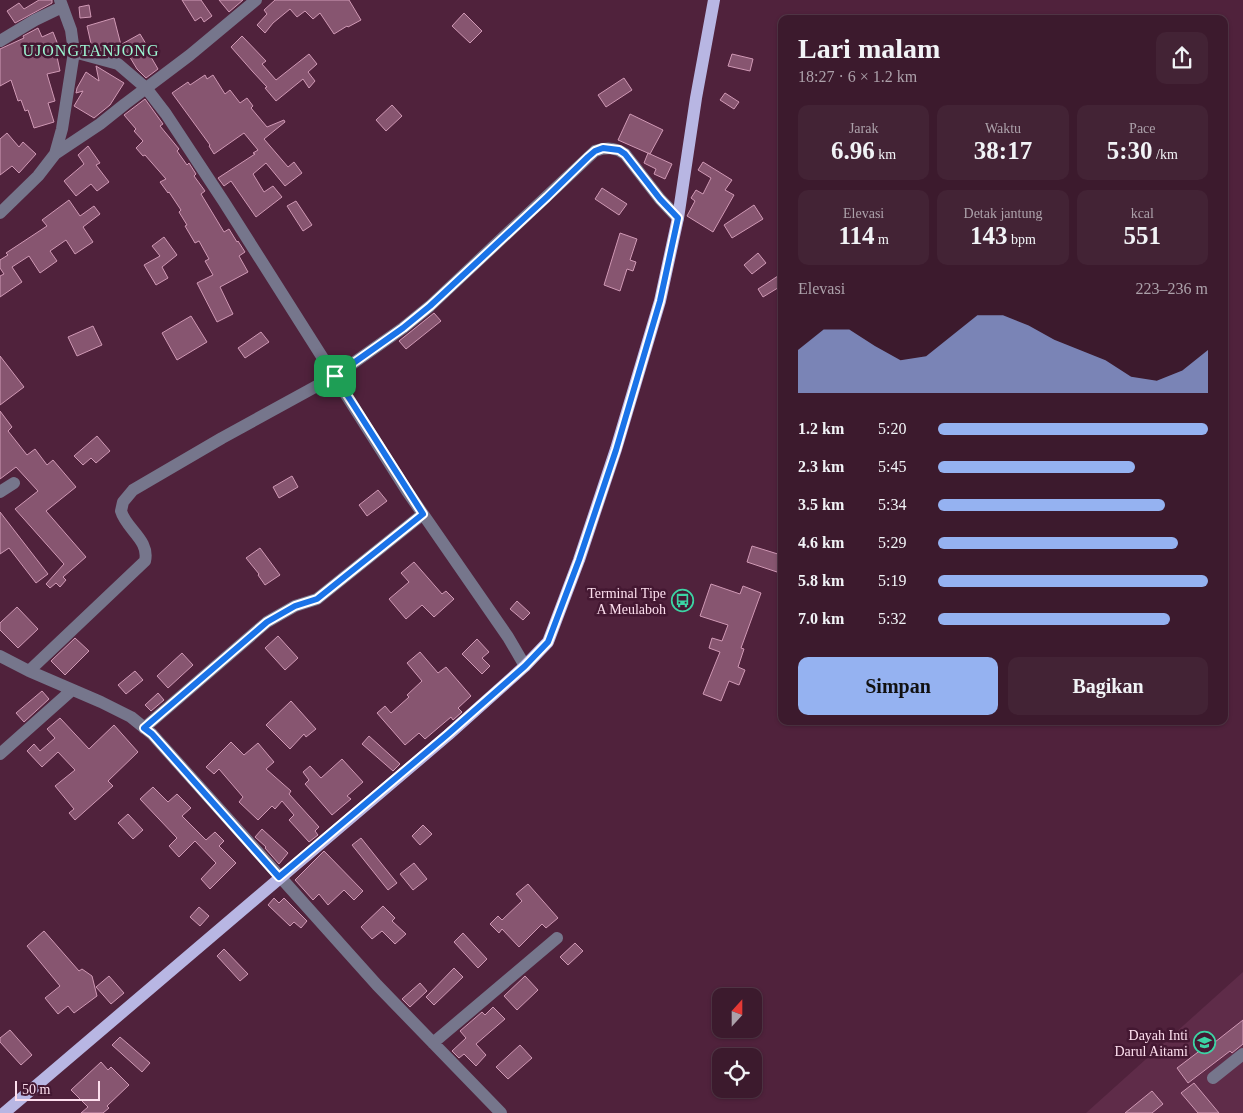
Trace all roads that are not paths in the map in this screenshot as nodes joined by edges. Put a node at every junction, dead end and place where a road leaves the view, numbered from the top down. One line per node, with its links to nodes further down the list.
1 (256, 0): 6 (street)
2 (714, 0): 9 (main road)
3 (61, 4): 4 (street); 5 (street)
4 (0, 41)
5 (74, 52): 6 (street); 7 (street)
6 (146, 88): 7 (street); 10 (street)
7 (55, 154): 8 (street)
8 (0, 213)
9 (678, 218): 10 (street); 15 (main road)
10 (335, 376): 13 (street); 16 (street)
11 (14, 483): 12 (street)
12 (0, 492)
13 (423, 514): 15 (street); 18 (street)
14 (0, 656): 16 (street)
15 (528, 663): 20 (main road)
16 (29, 671): 17 (street)
17 (72, 690): 18 (street); 19 (street)
18 (144, 728): 20 (street)
19 (0, 754)
20 (279, 877): 22 (street); 25 (main road)
21 (557, 938): 22 (street)
22 (433, 1043): 26 (street)
23 (1243, 1054): 24 (street)
24 (1213, 1078)
25 (4, 1113)
26 (501, 1113)

